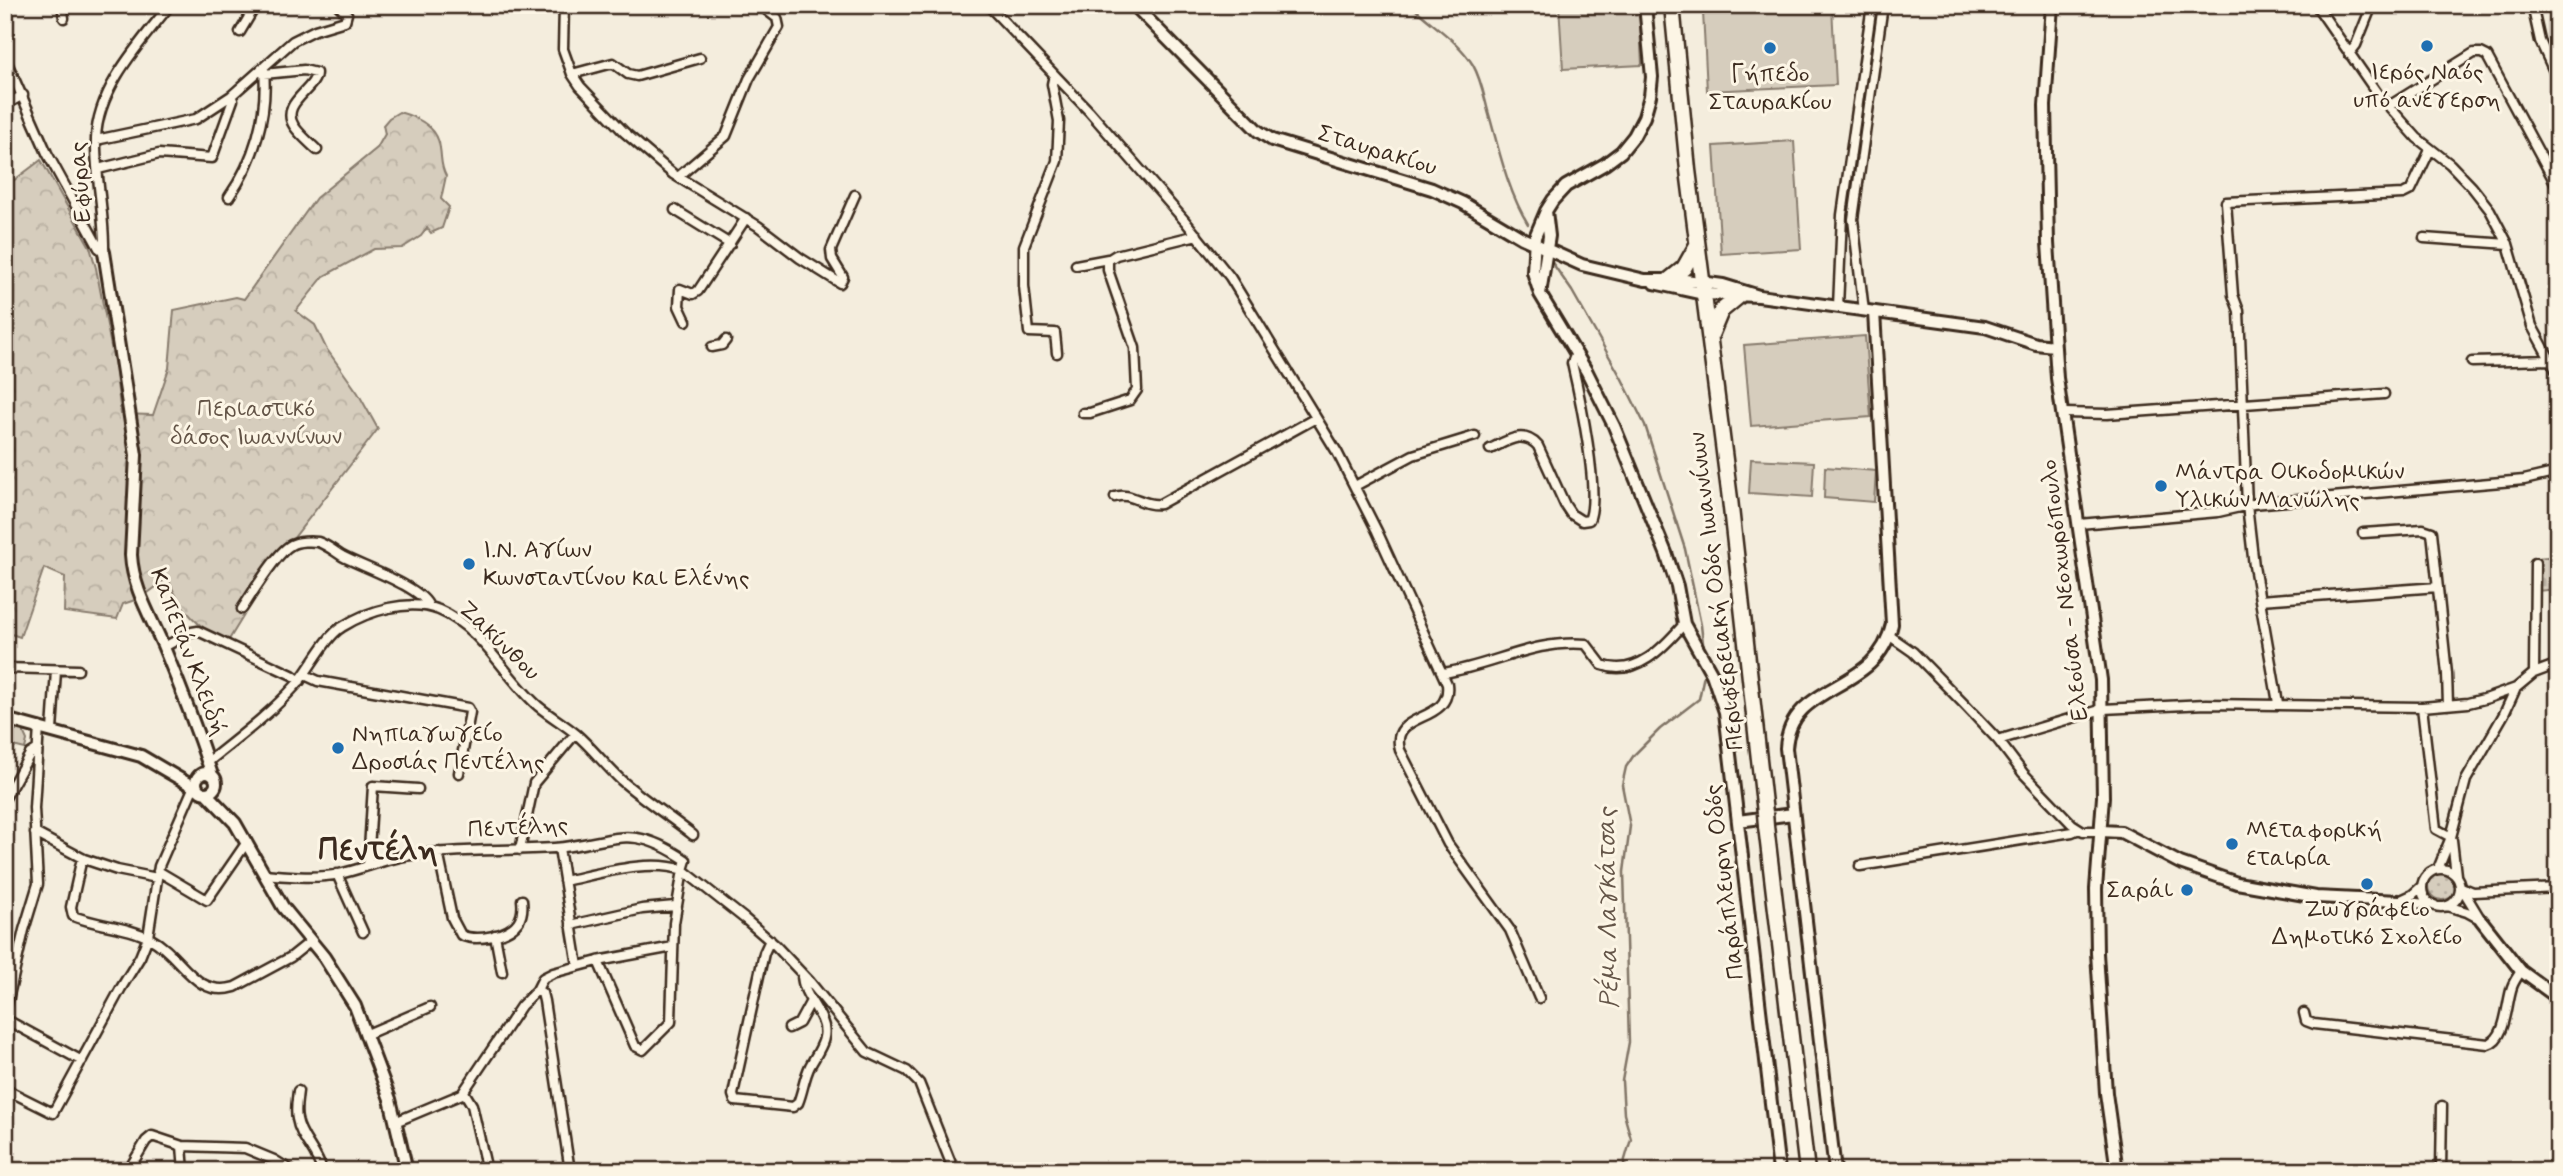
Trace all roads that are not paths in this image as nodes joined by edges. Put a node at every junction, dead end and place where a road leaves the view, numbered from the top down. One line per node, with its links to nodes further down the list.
1 (62, 5): 17 (street)
2 (170, 5): 30 (street, Εφύρας)
3 (256, 5): 18 (street)
4 (338, 5): 22 (street)
5 (564, 5): 23 (street)
6 (760, 5): 34 (street)
7 (988, 5): 24 (street)
8 (1134, 5): 44 (street, Σταυρακίου)
9 (1645, 5): 39 (street, Παράπλευρη Οδός)
10 (1672, 5): 45 (highway, Περιφερειακή Οδός Ιωαννίνων)
11 (1872, 5): 57 (street)
12 (1883, 5): 58 (street)
13 (2052, 5): 62 (street, Ελεούσα - Νεοχωρόπουλο)
14 (2316, 5): 19 (street)
15 (2372, 5): 19 (street)
16 (2532, 5): 25 (street)
17 (64, 18)
18 (240, 32)
19 (2349, 54): 29 (street)
20 (5, 58): 26 (street)
21 (700, 58): 23 (street)
22 (264, 70): 27 (street); 31 (street); 37 (street)
23 (572, 74): 34 (street)
24 (1054, 75): 41 (street); 64 (street)
25 (2558, 80)
26 (23, 95): 28 (street); 48 (street)
27 (231, 96): 30 (street); 33 (street)
28 (5, 104)
29 (2389, 106): 32 (street); 35 (street)
30 (96, 140): 33 (street, Εφύρας)
31 (317, 150)
32 (2430, 150): 46 (street); 70 (street)
33 (98, 169): 48 (street, Εφύρας)
34 (678, 177): 40 (street)
35 (2558, 188)
36 (855, 195): 40 (street)
37 (229, 197)
38 (675, 210): 43 (street)
39 (1546, 211): 44 (street, Παράπλευρη Οδός); 47 (street)
40 (746, 218): 43 (street)
41 (1197, 235): 49 (street); 73 (street)
42 (2424, 238): 46 (street)
43 (730, 244): 59 (street)
44 (1534, 244): 47 (street, Σταυρακίου); 54 (street, Παράπλευρη Οδός)
45 (1697, 244): 52 (highway); 53 (highway, Περιφερειακή Οδός Ιωαννίνων)
46 (2508, 244): 66 (street)
47 (1547, 251): 51 (street, Σταυρακίου); 54 (street)
48 (104, 252): 89 (street, Καπετάν Κλειδή)
49 (1108, 259): 50 (street); 71 (street)
50 (1076, 265)
51 (1645, 280): 52 (street); 53 (street)
52 (1669, 280): 53 (street)
53 (1703, 288): 55 (street); 56 (street); 60 (highway, Περιφερειακή Οδός Ιωαννίνων)
54 (1540, 294): 65 (street, Παράπλευρη Οδός)
55 (1759, 296): 56 (street); 57 (street)
56 (1738, 297): 60 (highway)
57 (1838, 307): 58 (street)
58 (1869, 311): 62 (street); 88 (street)
59 (686, 321)
60 (1710, 336): 181 (highway, Περιφερειακή Οδός Ιωαννίνων)
61 (726, 340): 63 (street)
62 (2054, 346): 72 (street, Ελεούσα - Νεοχωρόπουλο)
63 (712, 347)
64 (1057, 353)
65 (1576, 353): 75 (street); 87 (street, Παράπλευρη Οδός)
66 (2550, 360): 67 (street); 68 (street)
67 (2472, 362)
68 (2558, 374)
69 (2384, 394): 70 (street)
70 (2242, 405): 72 (street); 79 (street)
71 (1083, 413)
72 (2064, 413): 80 (street, Ελεούσα - Νεοχωρόπουλο)
73 (1316, 418): 77 (street); 78 (street)
74 (1475, 436): 77 (street)
75 (1490, 449)
76 (2558, 472): 79 (street)
77 (1355, 486): 94 (street)
78 (1115, 497)
79 (2247, 505): 80 (street); 84 (street)
80 (2079, 524): 101 (street, Ελεούσα - Νεοχωρόπουλο)
81 (2363, 533): 83 (street)
82 (2535, 563): 95 (street)
83 (2438, 587): 84 (street); 99 (street)
84 (2260, 600): 98 (street)
85 (429, 607): 86 (street); 96 (street, Ζακύνθου); 105 (street, Ζακύνθου)
86 (242, 609)
87 (1684, 624): 94 (street); 114 (street, Παράπλευρη Οδός)
88 (1890, 636): 106 (street); 113 (street)
89 (164, 648): 96 (street); 108 (street, Καπετάν Κλειδή)
90 (2558, 664): 95 (street)
91 (5, 668): 93 (street)
92 (78, 670): 93 (street)
93 (56, 671): 104 (street)
94 (1443, 673): 156 (street)
95 (2534, 673): 97 (street)
96 (302, 678): 108 (street, Ζακύνθου); 109 (street)
97 (2516, 688): 99 (street); 119 (street)
98 (2278, 704): 100 (street); 101 (street)
99 (2448, 705): 100 (street)
100 (2422, 707): 119 (street)
101 (2103, 709): 106 (street); 116 (street, Ελεούσα - Νεοχωρόπουλο)
102 (5, 719): 103 (street)
103 (39, 727): 104 (street); 107 (street)
104 (52, 730): 110 (street)
105 (575, 734): 118 (street, Ζακύνθου); 122 (street)
106 (1998, 740): 115 (street)
107 (38, 749): 112 (street); 117 (street)
108 (208, 762): 110 (street, Καπετάν Κλειδή)
109 (459, 773)
110 (202, 783): 120 (street); 129 (street)
111 (418, 789): 125 (street)
112 (5, 798)
113 (1794, 814): 114 (street); 182 (street)
114 (1738, 821): 180 (street, Παράπλευρη Οδός)
115 (2079, 829): 116 (street); 126 (street)
116 (2101, 831): 138 (street); 183 (street, Ελεούσα - Νεοχωρόπουλο)
117 (35, 833): 124 (street); 160 (street)
118 (693, 835)
119 (2451, 837): 127 (street); 132 (street)
120 (247, 842): 129 (street); 130 (street)
121 (559, 848): 122 (street, Πεντέλης); 128 (street, Πεντέλης); 133 (street)
122 (520, 850): 123 (street, Πεντέλης)
123 (438, 852): 125 (street, Πεντέλης); 145 (street)
124 (82, 859): 129 (street); 146 (street)
125 (368, 865): 131 (street, Πεντέλης)
126 (1860, 866)
127 (2438, 869): 132 (street); 134 (street)
128 (683, 870): 133 (street); 140 (street); 147 (street)
129 (158, 874): 146 (street)
130 (264, 874): 131 (street, Πεντέλης); 148 (street)
131 (337, 874): 144 (street)
132 (2456, 875): 135 (street)
133 (564, 881): 143 (street)
134 (2422, 886): 138 (street); 139 (street)
135 (2460, 887): 136 (street); 141 (street); 142 (street)
136 (2558, 888)
137 (522, 900): 145 (street)
138 (2399, 901): 139 (street)
139 (2435, 905): 141 (street)
140 (676, 906): 143 (street); 149 (street)
141 (2447, 906): 142 (street)
142 (2481, 920): 152 (street)
143 (571, 925): 151 (street)
144 (363, 932)
145 (495, 935): 153 (street)
146 (148, 937): 148 (street); 165 (street)
147 (770, 940): 154 (street); 158 (street)
148 (311, 941): 164 (street)
149 (673, 947): 150 (street); 150 (street)
150 (598, 961): 151 (street)
151 (578, 966): 155 (street)
152 (2521, 971): 157 (street); 161 (street)
153 (502, 972)
154 (802, 974): 158 (street); 179 (street)
155 (537, 990): 168 (street); 178 (street)
156 (1539, 998)
157 (2558, 998)
158 (811, 1001): 163 (street)
159 (430, 1007): 164 (street)
160 (5, 1013)
161 (2304, 1013)
162 (5, 1019): 165 (street)
163 (789, 1028)
164 (365, 1035): 170 (street)
165 (82, 1062): 166 (street)
166 (5, 1089)
167 (298, 1090): 175 (street)
168 (464, 1092): 170 (street); 177 (street)
169 (2442, 1106): 184 (street)
170 (396, 1122): 176 (street)
171 (182, 1146): 172 (street); 173 (street); 174 (street)
172 (128, 1171)
173 (184, 1171)
174 (292, 1171)
175 (322, 1171)
176 (407, 1171)
177 (487, 1171)
178 (570, 1171)
179 (954, 1171)
180 (1779, 1171)
181 (1807, 1171)
182 (1835, 1171)
183 (2117, 1171)
184 (2441, 1171)

